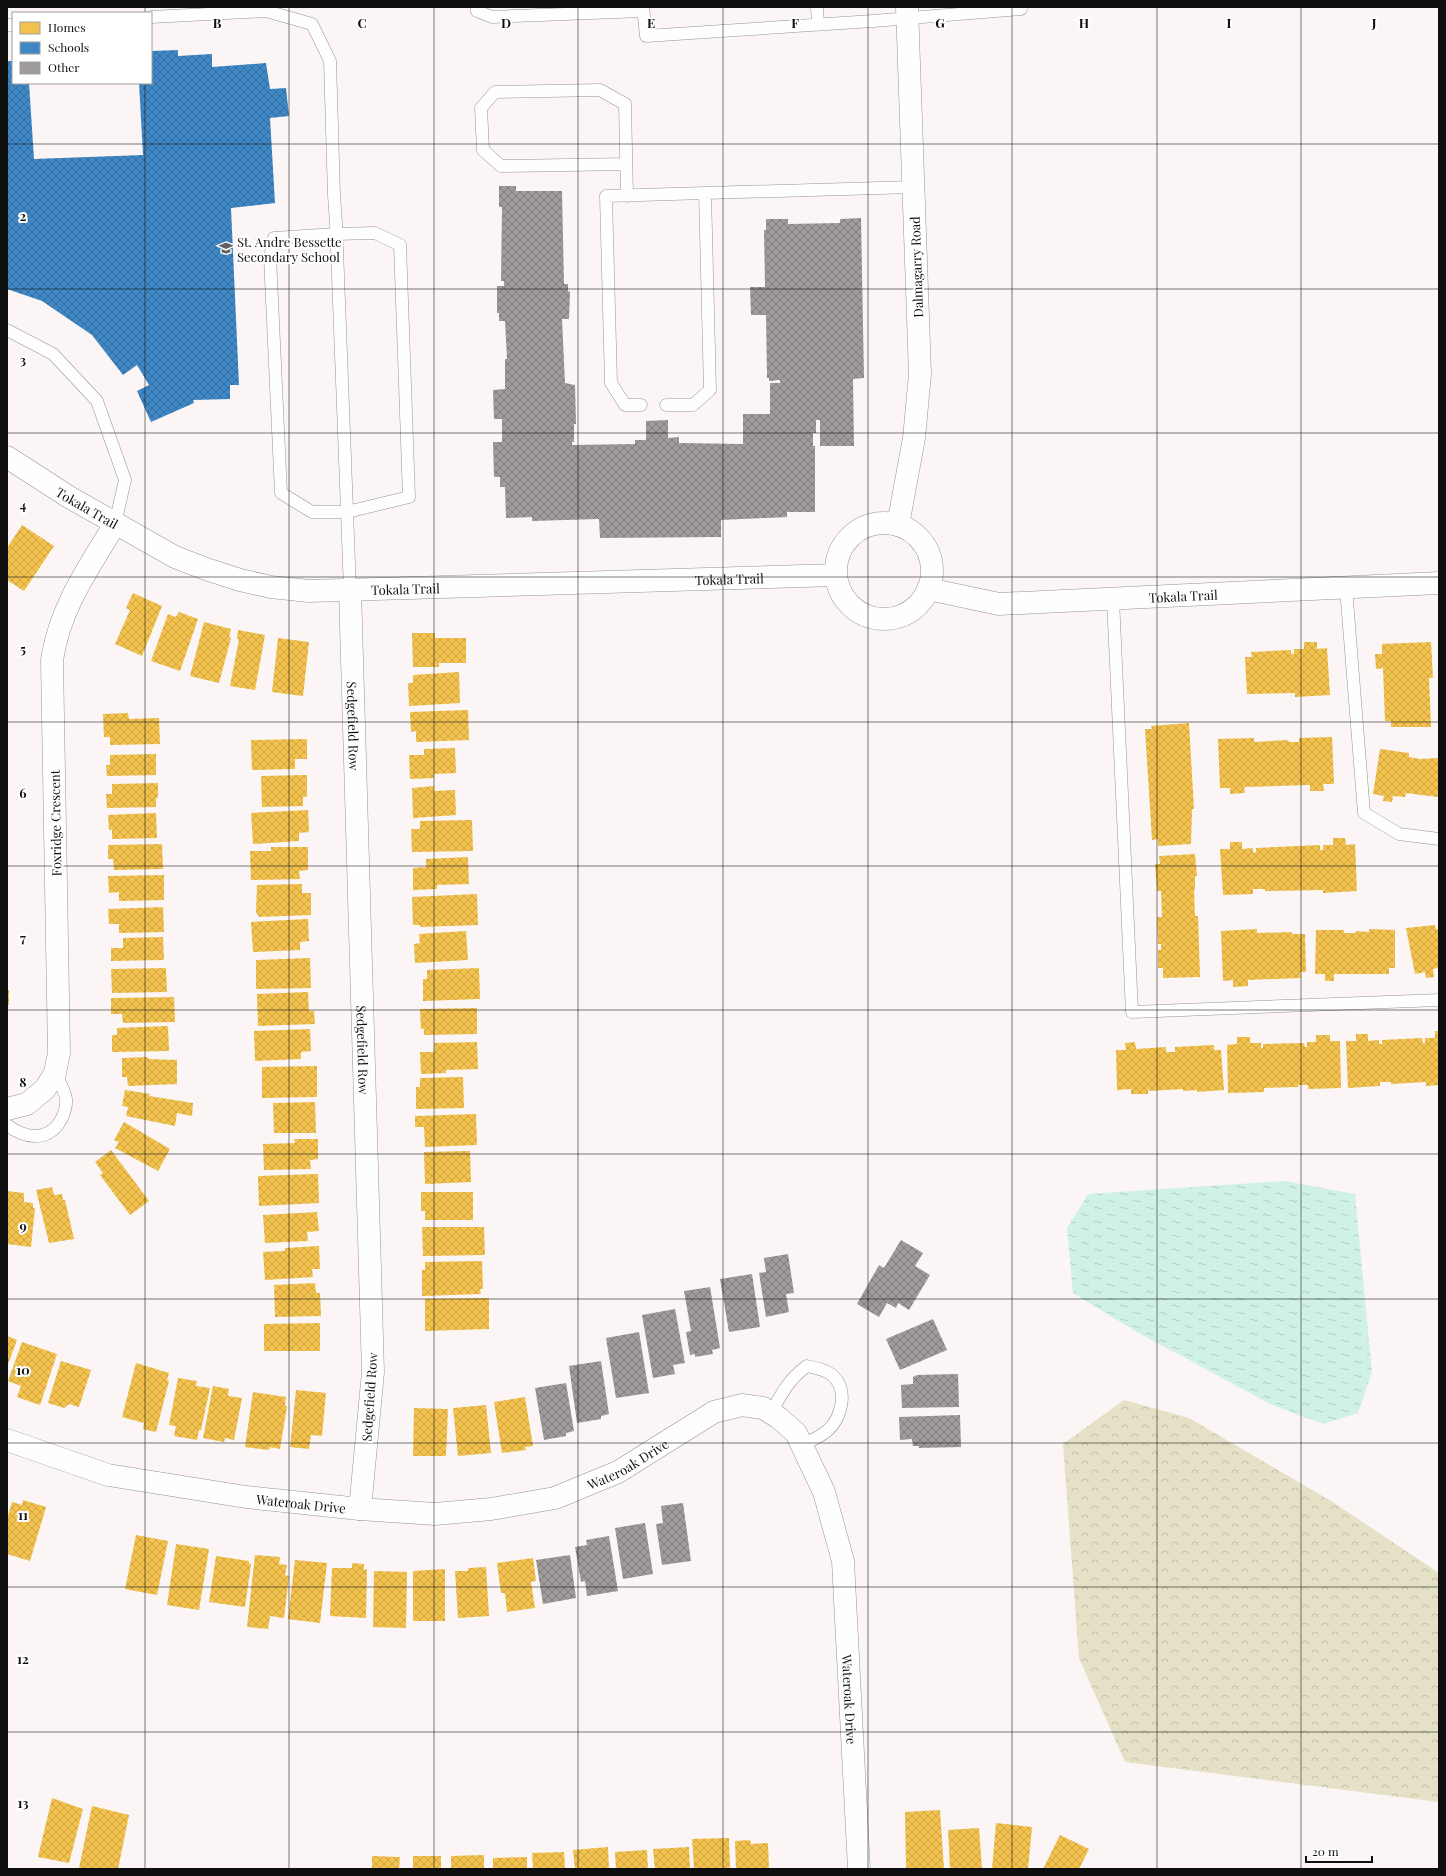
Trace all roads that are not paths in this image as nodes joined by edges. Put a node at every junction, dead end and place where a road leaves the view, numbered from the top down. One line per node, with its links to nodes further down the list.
1 (477, 7): 4 (lane)
2 (817, 7): 7 (lane)
3 (1021, 7): 5 (lane)
4 (643, 9): 7 (lane)
5 (907, 13): 7 (lane); 9 (street, Dalmagarry Road)
6 (152, 17): 12 (lane)
7 (818, 24)
8 (626, 164): 8 (lane); 11 (lane)
9 (913, 187): 10 (lane); 19 (street, Dalmagarry Road)
10 (705, 193): 11 (lane); 15 (lane)
11 (627, 196): 14 (lane)
12 (336, 234): 17 (lane); 17 (lane); 17 (lane)
13 (7, 330): 18 (lane)
14 (641, 405)
15 (666, 406)
16 (7, 457): 18 (street, Tokala Trail)
17 (347, 512): 24 (lane)
18 (115, 524): 24 (street, Tokala Trail); 28 (street, Foxridge Crescent)
19 (898, 526): 20 (street); 23 (street)
20 (836, 575): 23 (street); 24 (street, Tokala Trail)
21 (1439, 583): 22 (street, Tokala Trail)
22 (1346, 588): 25 (street, Tokala Trail); 26 (lane)
23 (928, 589): 25 (street, Tokala Trail)
24 (350, 590): 34 (street, Sedgefield Row)
25 (1113, 599): 27 (lane)
26 (1439, 839)
27 (1439, 1000)
28 (55, 1073): 29 (street, Foxridge Crescent); 30 (lane)
29 (7, 1109)
30 (7, 1126)
31 (771, 1413): 33 (street, Wateroak Drive); 33 (lane); 34 (street, Wateroak Drive)
32 (7, 1440): 34 (street, Wateroak Drive)
33 (802, 1445): 35 (street, Wateroak Drive)
34 (360, 1509)
35 (859, 1869)

